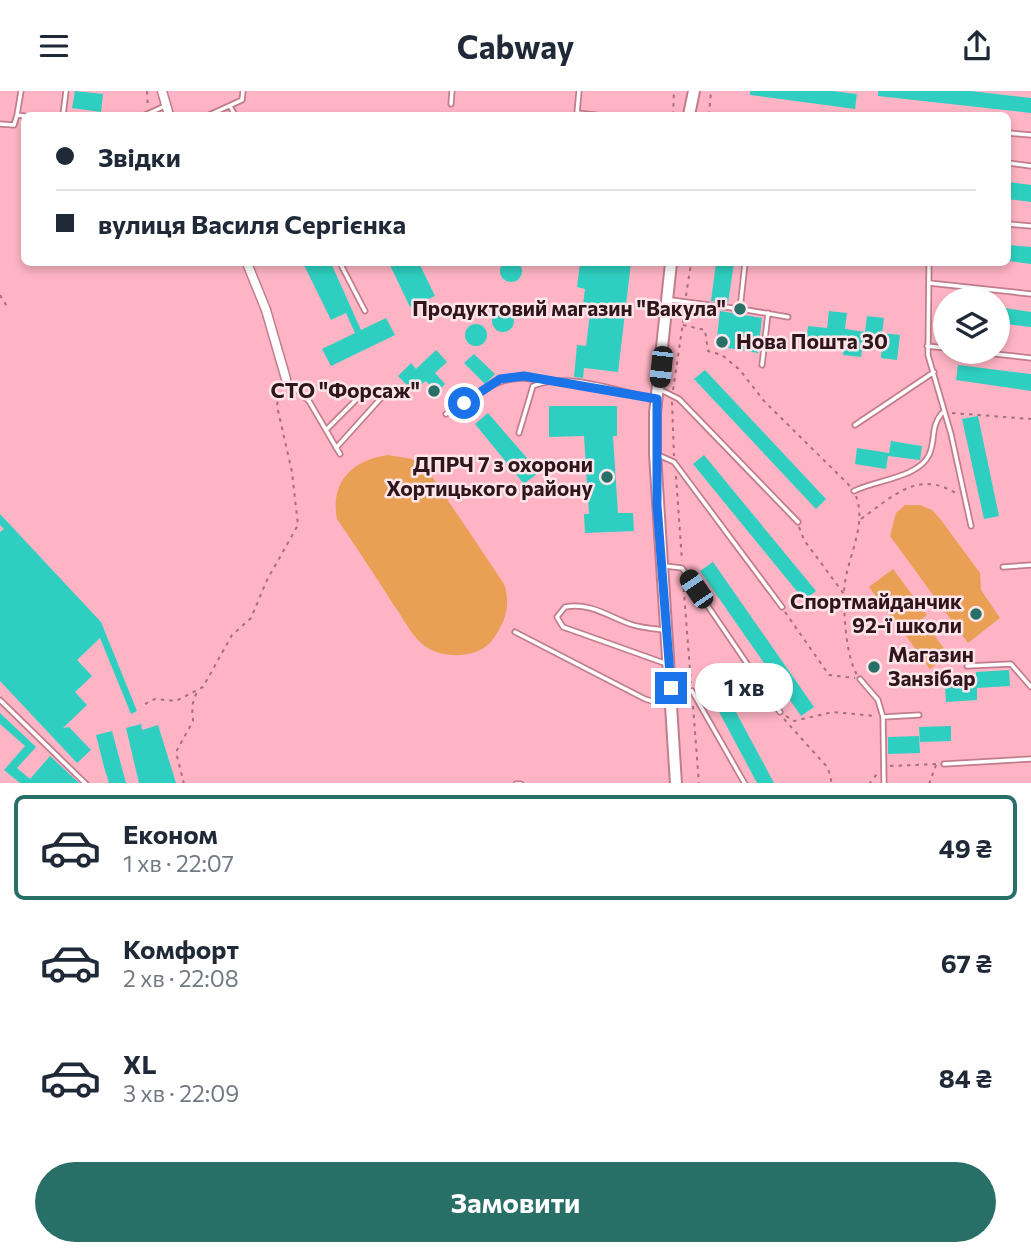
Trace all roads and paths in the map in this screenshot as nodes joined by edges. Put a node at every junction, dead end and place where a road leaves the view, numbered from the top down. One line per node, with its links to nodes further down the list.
1 (21, 91): 24 (lane)
2 (66, 91): 14 (lane)
3 (147, 91): 15 (path)
4 (162, 91): 12 (street)
5 (243, 91): 13 (lane)
6 (452, 91): 11 (lane)
7 (579, 91): 20 (lane)
8 (674, 91): 21 (path)
9 (711, 91): 23 (path)
10 (692, 93): 22 (main road)
11 (451, 104)
12 (165, 106): 16 (lane); 17 (street)
13 (230, 106): 18 (lane); 19 (lane)
14 (63, 112)
15 (148, 112)
16 (152, 112)
17 (168, 112)
18 (216, 112)
19 (233, 112)
20 (576, 112)
21 (673, 112)
22 (692, 112)
23 (709, 112)
24 (17, 115): 25 (lane); 26 (lane)
25 (21, 116)
26 (0, 124)
27 (1011, 133): 28 (lane)
28 (1031, 135)
29 (1011, 163): 30 (lane)
30 (1031, 166)
31 (1011, 224): 32 (lane)
32 (1031, 226)
33 (248, 266): 55 (street)
34 (342, 266): 46 (lane)
35 (671, 266): 42 (main road)
36 (691, 266): 43 (path)
37 (745, 266): 45 (lane)
38 (929, 266): 39 (lane)
39 (929, 283): 40 (lane); 50 (lane)
40 (1031, 294)
41 (0, 295): 44 (path)
42 (667, 299): 43 (lane); 59 (main road)
43 (685, 303): 45 (lane); 49 (path)
44 (8, 308)
45 (740, 309): 47 (lane)
46 (365, 311)
47 (768, 313): 48 (lane); 54 (lane)
48 (788, 317)
49 (683, 325): 60 (path); 73 (path)
50 (927, 346): 51 (lane); 56 (lane)
51 (933, 347)
52 (1010, 356): 53 (lane)
53 (1031, 358)
54 (762, 365)
55 (282, 370): 57 (street); 91 (path)
56 (934, 372): 63 (lane); 66 (lane)
57 (286, 379): 67 (lane)
58 (543, 382): 59 (lane); 64 (lane); 68 (lane)
59 (658, 394): 60 (lane); 71 (main road)
60 (672, 394): 72 (path); 76 (lane)
61 (380, 398): 69 (lane)
62 (357, 399): 67 (lane)
63 (943, 412): 65 (path); 73 (lane); 74 (lane)
64 (446, 414)
65 (1031, 419)
66 (855, 425)
67 (326, 430): 69 (lane)
68 (519, 433)
69 (337, 448): 70 (lane)
70 (340, 454)
71 (655, 454): 72 (lane); 79 (main road)
72 (674, 461): 81 (path); 83 (lane)
73 (854, 491): 75 (path)
74 (967, 501): 75 (path); 77 (lane)
75 (860, 519): 82 (path)
76 (798, 522): 82 (path)
77 (971, 526)
78 (1031, 565): 80 (lane)
79 (662, 566): 81 (lane); 84 (main road)
80 (1003, 567)
81 (682, 568): 92 (path); 96 (lane)
82 (844, 594): 88 (path)
83 (782, 607): 88 (path)
84 (665, 630): 86 (main road); 86 (lane)
85 (515, 632): 95 (lane)
86 (668, 664): 90 (main road)
87 (967, 666): 89 (lane)
88 (860, 679): 98 (lane)
89 (1031, 687)
90 (671, 688): 92 (lane); 95 (main road)
91 (198, 690): 94 (path); 104 (path)
92 (692, 691): 106 (path); 107 (lane)
93 (0, 700): 103 (lane)
94 (145, 704)
95 (673, 708): 105 (main road)
96 (780, 712): 98 (path); 108 (path)
97 (919, 715): 98 (lane)
98 (883, 717): 102 (lane)
99 (1031, 759): 101 (lane)
100 (937, 764): 101 (path); 102 (path); 111 (path)
101 (943, 764)
102 (883, 767): 109 (path); 110 (lane)
103 (86, 783)
104 (184, 783)
105 (676, 783)
106 (699, 783)
107 (745, 783)
108 (832, 783)
109 (869, 783)
110 (884, 783)
111 (929, 783)

